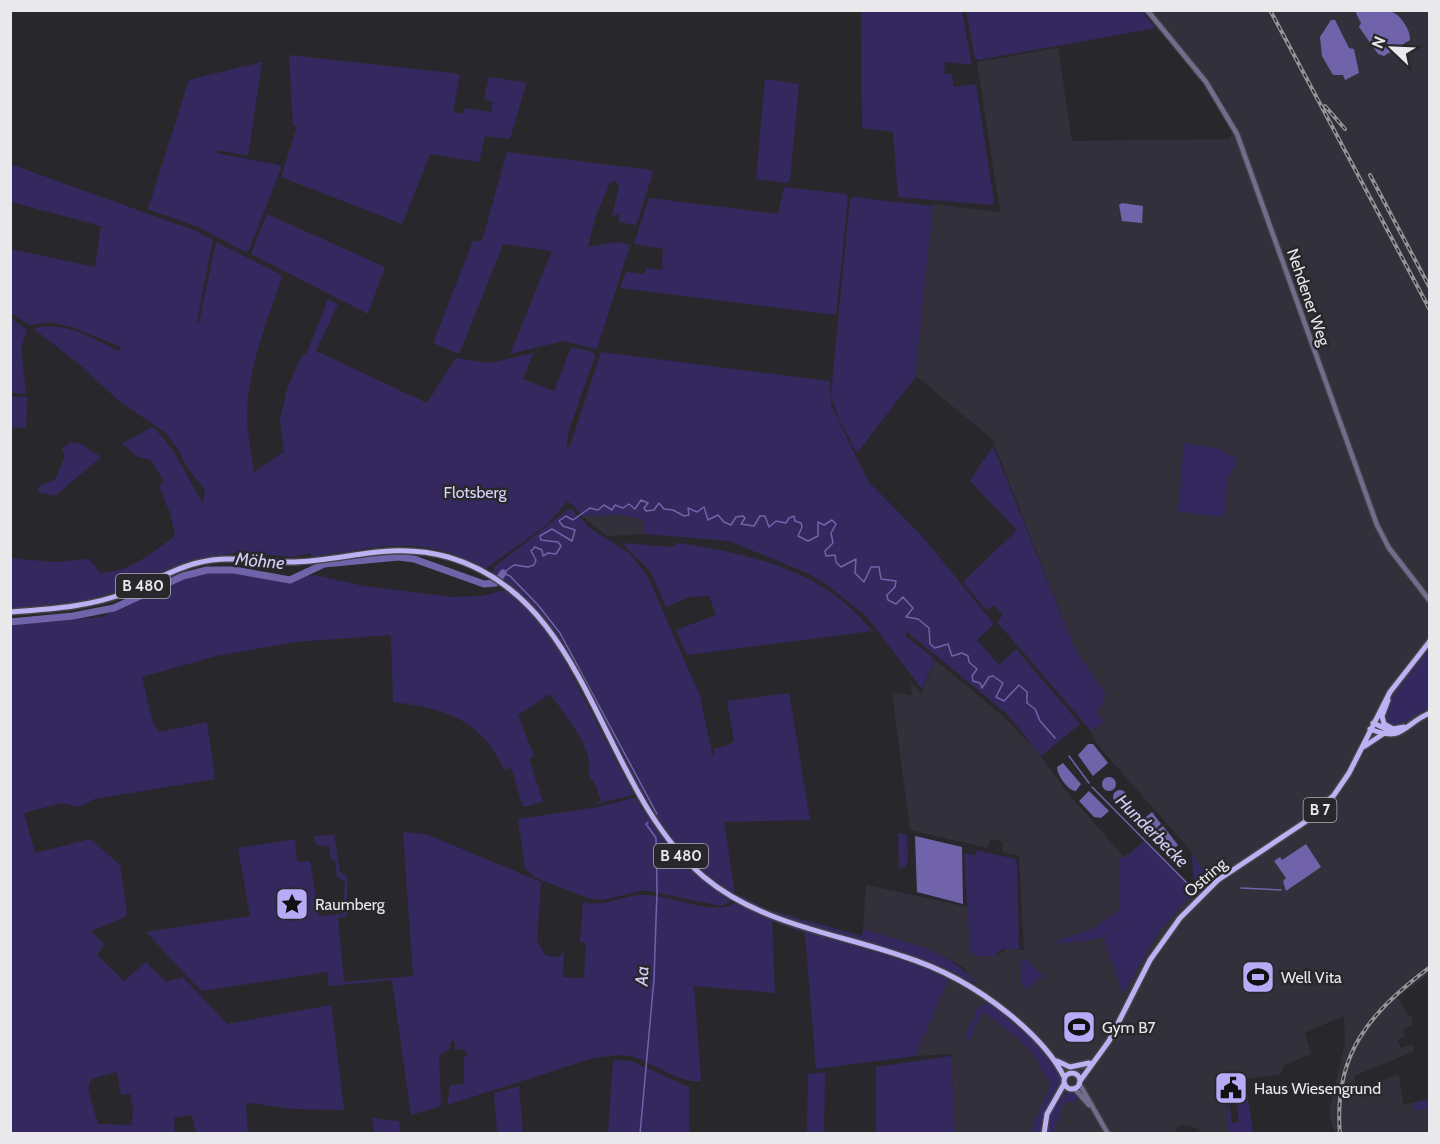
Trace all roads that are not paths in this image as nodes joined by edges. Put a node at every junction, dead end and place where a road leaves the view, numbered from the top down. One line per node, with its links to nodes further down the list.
1 (1147, 10): 2 (street, Nehdener Weg)
2 (1430, 601)
3 (10, 612): 12 (main road, B 480)
4 (1430, 641): 5 (main road, B 7)
5 (1390, 692): 7 (main road, B 7); 8 (main road, B 7)
6 (1430, 712): 8 (main road, B 7); 9 (main road, B 7)
7 (1372, 726): 8 (main road); 9 (main road); 10 (main road, B 7)
8 (1404, 727)
9 (1383, 734): 10 (main road, B 7)
10 (1360, 752): 11 (main road, Ostring / B 7)
11 (1101, 1052): 13 (main road, B 7); 16 (main road, B 7)
12 (1053, 1058): 13 (main road); 14 (main road, B 480)
13 (1089, 1063): 15 (main road, B 7)
14 (1058, 1065): 15 (main road, B 480); 17 (main road, B 480)
15 (1073, 1073): 16 (main road); 17 (main road, B 7)
16 (1080, 1082): 17 (main road, B 7); 18 (street)
17 (1068, 1084): 18 (street); 19 (main road, B 7)
18 (1094, 1112): 20 (street)
19 (1044, 1134)
20 (1108, 1134)

